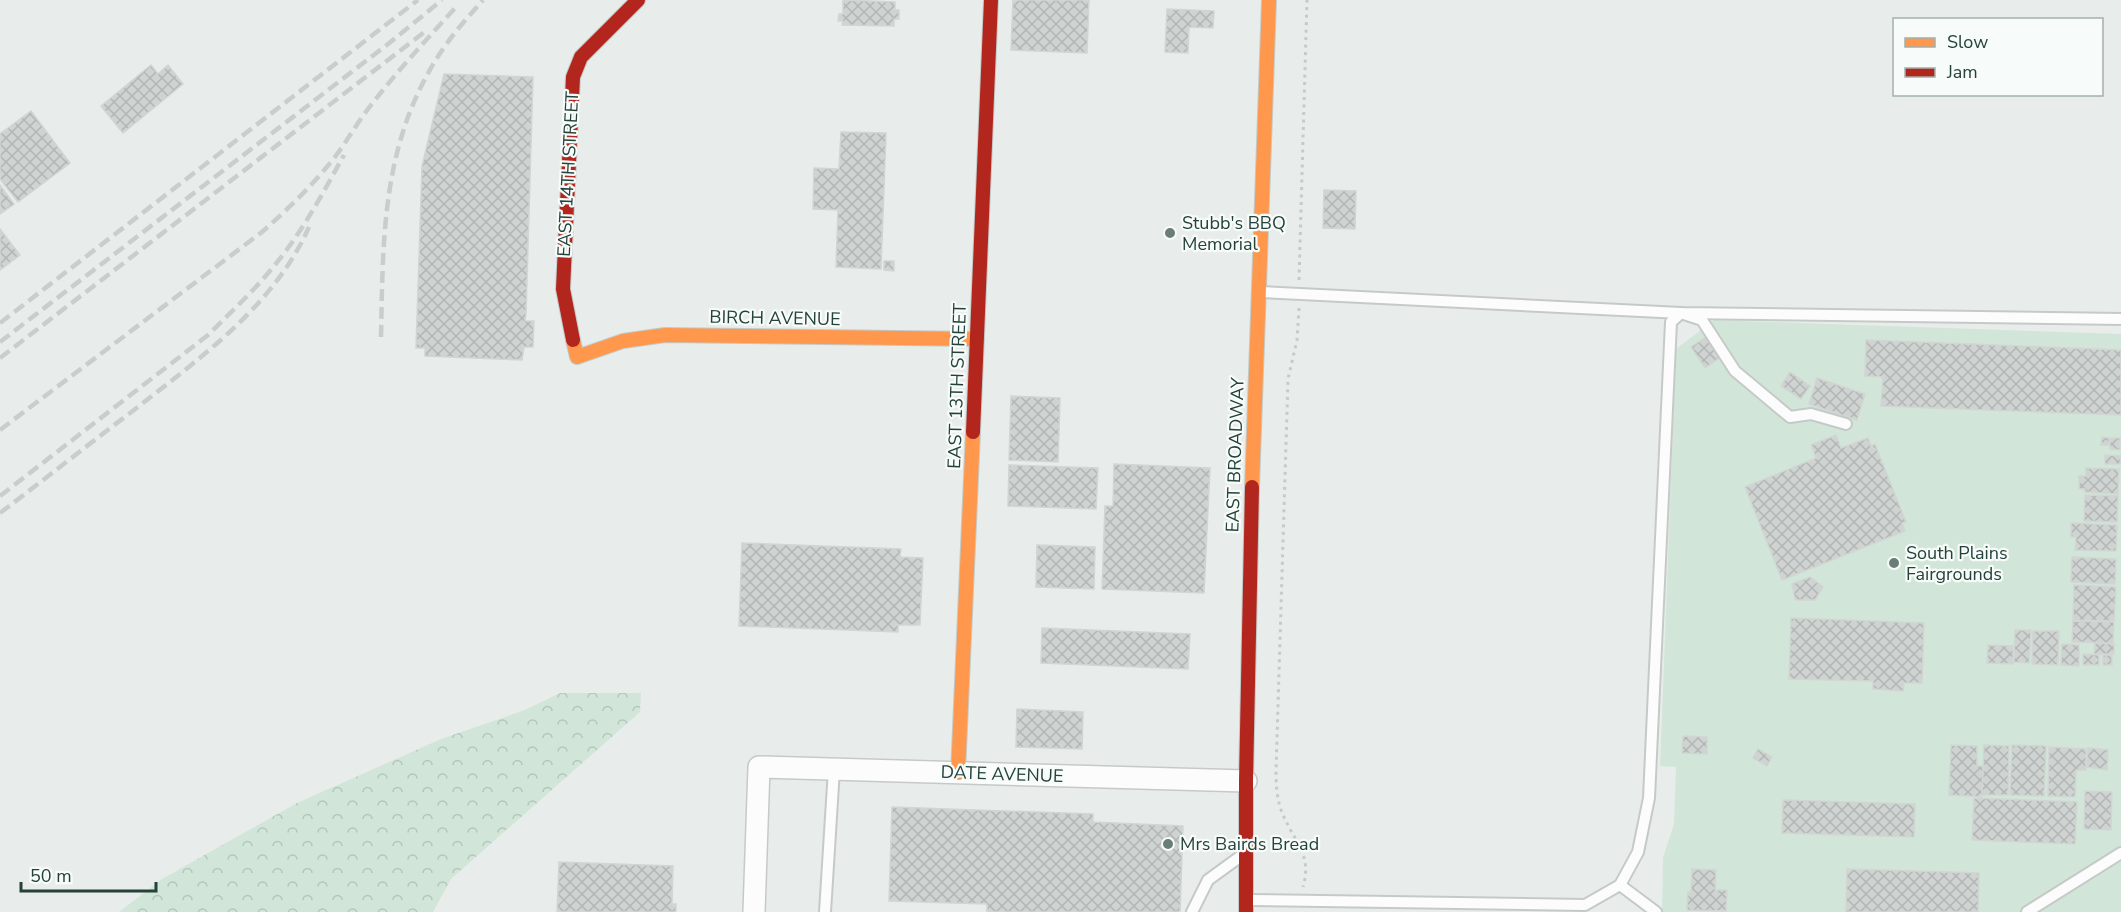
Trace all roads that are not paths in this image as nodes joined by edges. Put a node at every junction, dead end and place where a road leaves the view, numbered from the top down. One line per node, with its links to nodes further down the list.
1 (638, 0): 8 (street, EAST 14TH STREET)
2 (992, 0): 7 (street, EAST 13TH STREET)
3 (1269, 0): 4 (street, EAST BROADWAY)
4 (1258, 292): 5 (lane); 12 (street, EAST BROADWAY)
5 (1681, 313): 6 (lane); 9 (lane); 15 (lane)
6 (2121, 319)
7 (977, 339): 8 (street, BIRCH AVENUE); 11 (street, EAST 13TH STREET)
8 (577, 357)
9 (1846, 424)
10 (834, 769): 11 (street, DATE AVENUE); 17 (street, DATE AVENUE); 18 (lane)
11 (958, 773): 12 (street, DATE AVENUE)
12 (1246, 781): 13 (street, EAST BROADWAY)
13 (1246, 852): 16 (street, EAST BROADWAY); 19 (lane)
14 (2121, 853): 21 (lane)
15 (1620, 885): 16 (lane); 20 (lane)
16 (1246, 906)
17 (754, 912)
18 (825, 912)
19 (1192, 912)
20 (1656, 912)
21 (2027, 912)

